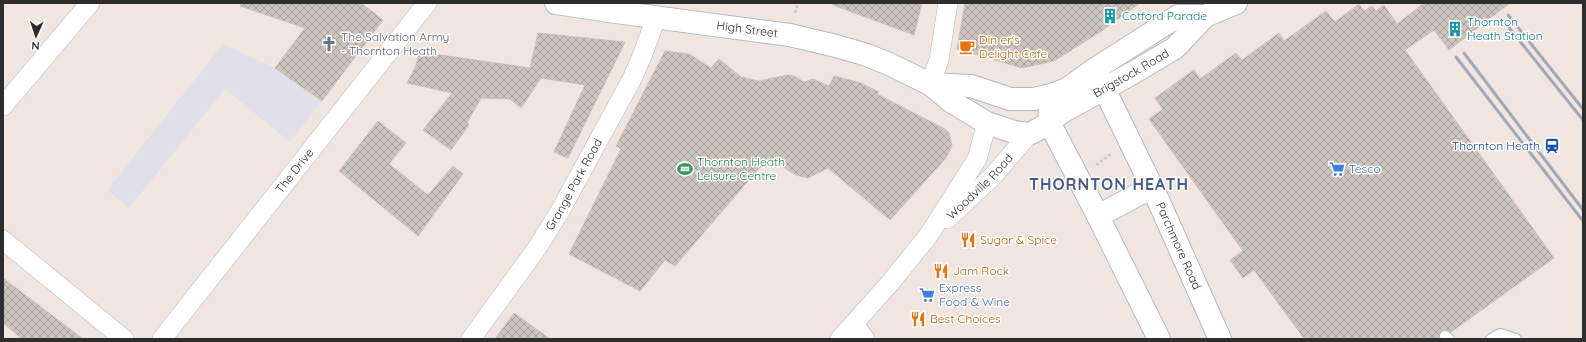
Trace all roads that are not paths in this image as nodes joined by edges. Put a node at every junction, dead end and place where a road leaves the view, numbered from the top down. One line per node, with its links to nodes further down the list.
1 (90, 3): 12 (street)
2 (427, 3): 22 (street, The Drive)
3 (556, 3): 7 (main road, High Street)
4 (948, 3): 9 (street)
5 (1236, 3): 6 (main road, Brigstock Road)
6 (1205, 16): 8 (main road, Brigstock Road); 10 (main road, Brigstock Road)
7 (656, 18): 9 (main road, High Street); 23 (street, Grange Park Road)
8 (1095, 69): 10 (main road, Parchmore Road); 11 (main road, Brigstock Road)
9 (930, 84): 11 (main road, High Street); 14 (main road, High Street)
10 (1104, 89): 13 (main road, Brigstock Road); 16 (main road, Parchmore Road)
11 (1051, 95): 13 (main road)
12 (3, 106)
13 (1049, 122): 15 (main road); 17 (main road)
14 (987, 123): 15 (main road, High Street); 18 (street, Woodville Road)
15 (1029, 134): 18 (street, Woodville Road)
16 (1154, 191): 17 (main road); 27 (main road, Parchmore Road)
17 (1098, 216): 26 (main road)
18 (928, 236): 20 (street, Woodville Road)
19 (3, 240): 21 (street)
20 (854, 324): 24 (street, Woodville Road); 25 (street)
21 (124, 339)
22 (162, 339)
23 (471, 339)
24 (840, 339)
25 (865, 339)
26 (1159, 339)
27 (1220, 339)
28 (1491, 339): 29 (lane)
29 (1516, 339)

